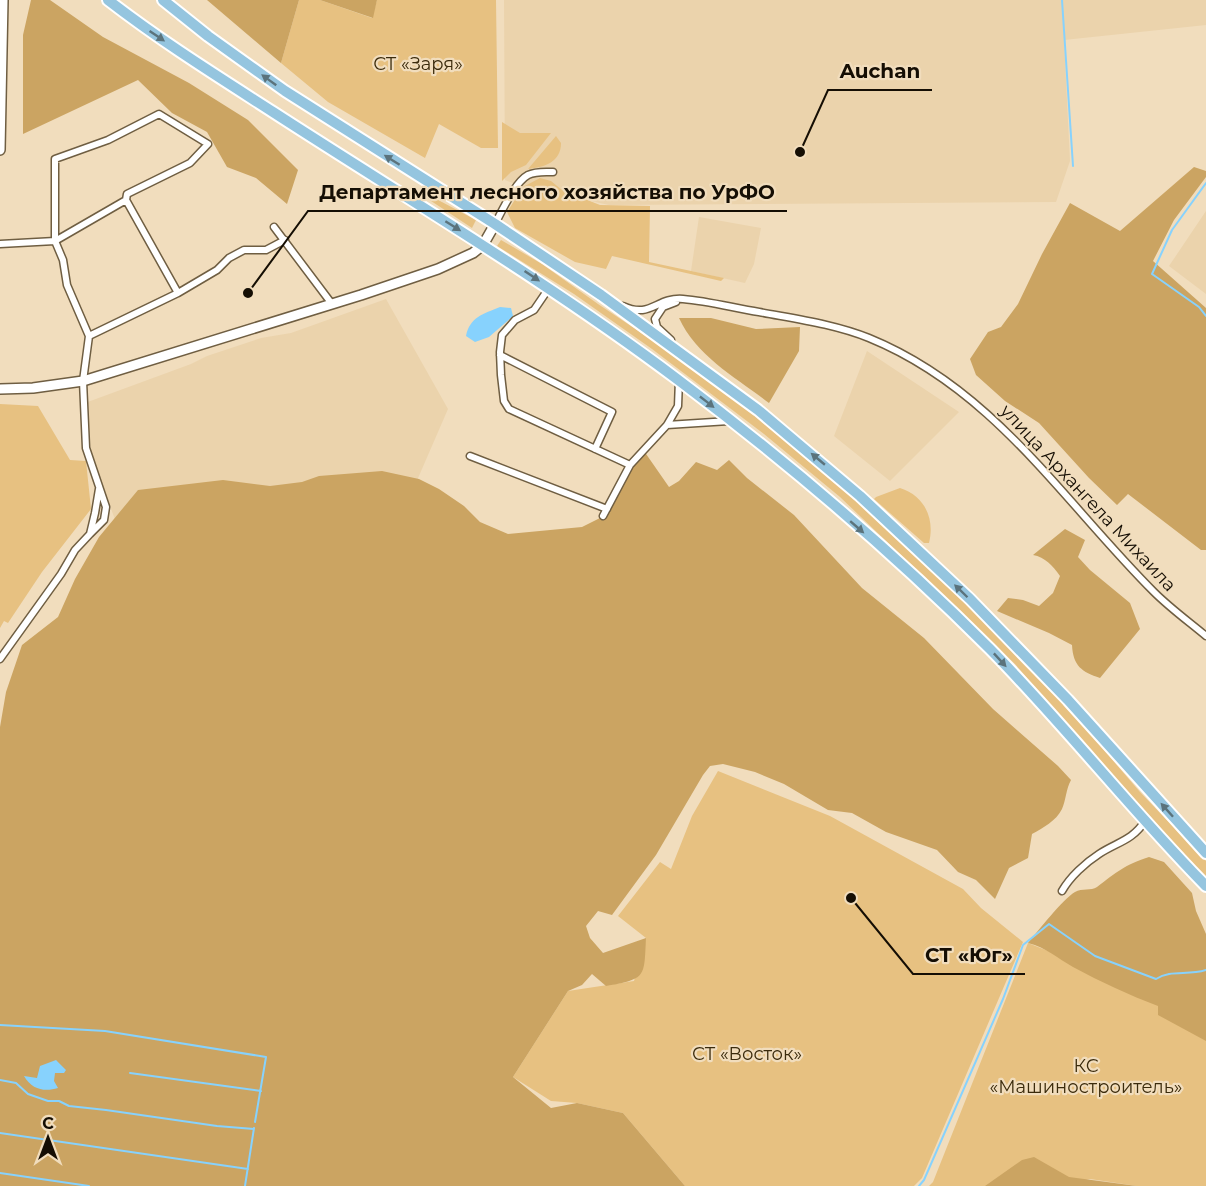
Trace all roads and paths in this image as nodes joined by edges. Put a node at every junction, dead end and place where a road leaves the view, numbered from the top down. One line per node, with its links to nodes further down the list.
1 (3, 0): 4 (street)
2 (108, 0): 12 (main road, one-way to 12)
3 (163, 0): 7 (main road, one-way to 3)
4 (0, 150)
5 (553, 172): 7 (street)
6 (126, 201): 10 (street); 10 (street); 14 (street)
7 (495, 224): 12 (street); 15 (main road)
8 (274, 227): 9 (street)
9 (285, 240): 14 (street); 17 (street)
10 (55, 242): 11 (street); 18 (street)
11 (0, 244)
12 (483, 245): 13 (main road, one-way to 13); 17 (street)
13 (549, 288): 20 (street); 21 (main road)
14 (178, 293): 18 (street)
15 (606, 298): 16 (street); 19 (main road)
16 (698, 301): 19 (street); 31 (street, улица Архангела Михаила)
17 (332, 304): 22 (street)
18 (89, 336): 22 (street)
19 (681, 352): 34 (main road, one-way to 19)
20 (500, 355): 26 (street); 26 (street)
21 (679, 380): 24 (main road, one-way to 24); 25 (street)
22 (83, 381): 23 (street); 32 (street)
23 (0, 389)
24 (731, 421): 25 (street); 33 (main road, one-way to 33)
25 (667, 425): 28 (street)
26 (595, 449): 28 (street)
27 (470, 456): 29 (street)
28 (630, 465): 29 (street)
29 (607, 509): 30 (street)
30 (603, 516)
31 (1206, 636)
32 (0, 659)
33 (1145, 822): 35 (main road); 36 (street)
34 (1206, 853)
35 (1206, 886)
36 (1062, 891)

